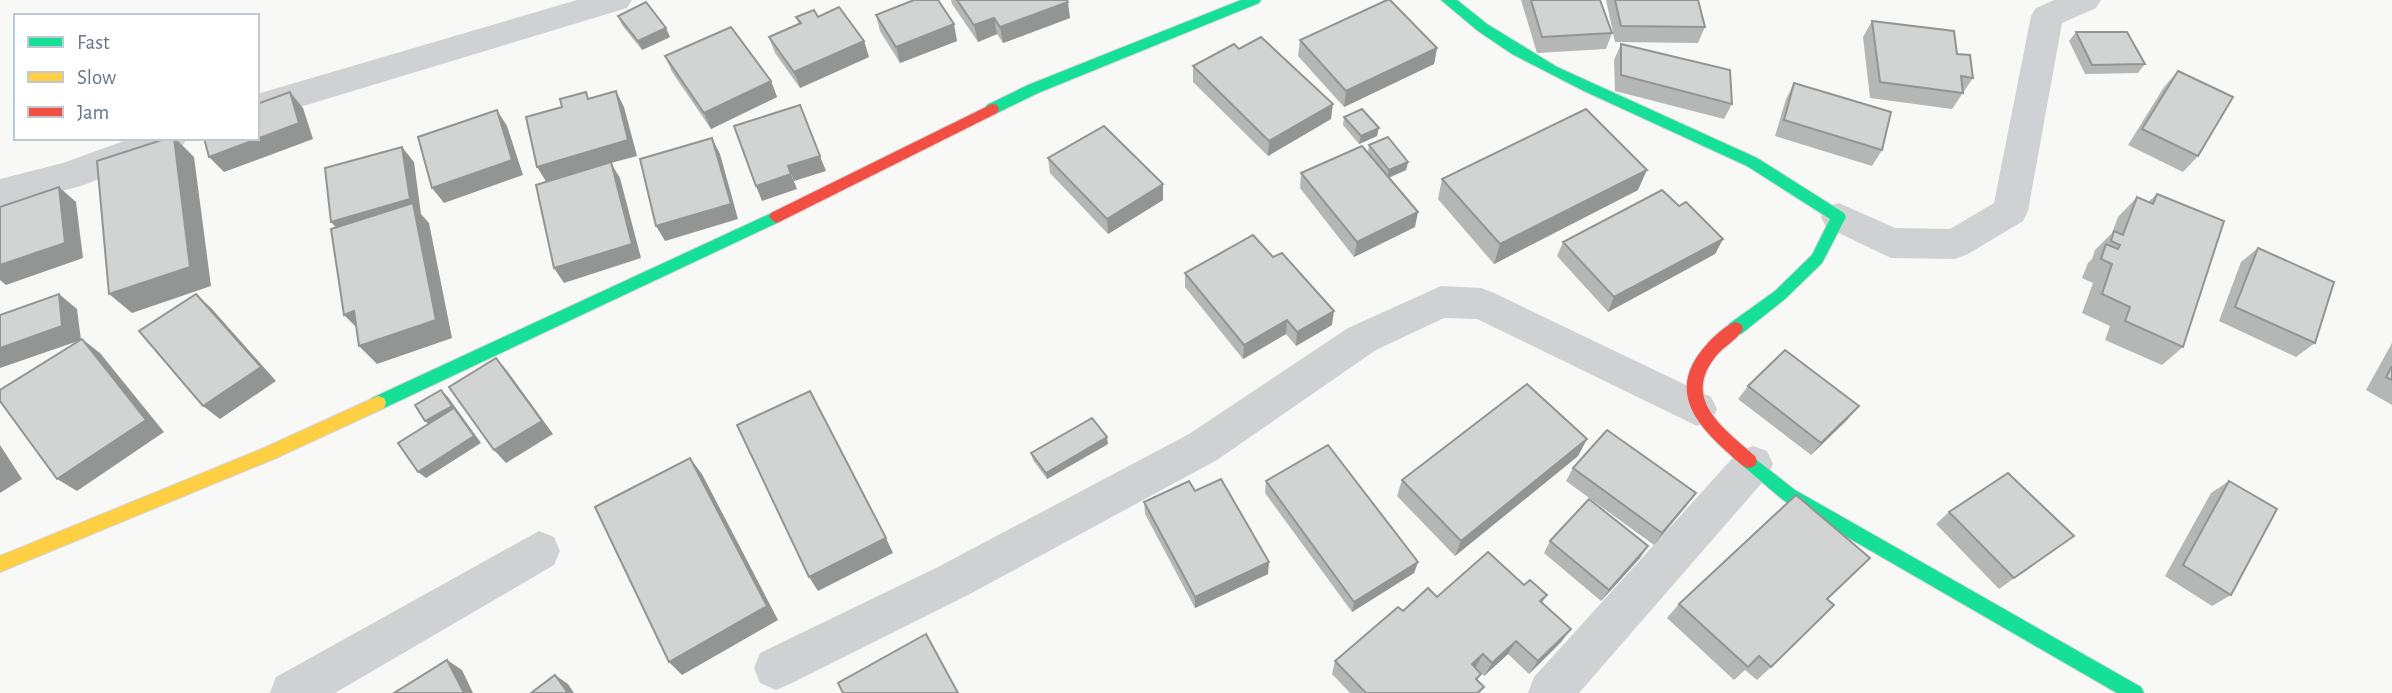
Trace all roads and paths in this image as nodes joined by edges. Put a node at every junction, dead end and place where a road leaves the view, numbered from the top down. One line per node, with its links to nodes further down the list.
1 (616, 0): 5 (street)
2 (1254, 0): 12 (street)
3 (1448, 0): 8 (street)
4 (2085, 0): 8 (street)
5 (259, 106)
6 (165, 140): 7 (street)
7 (0, 193)
8 (1839, 217): 9 (street)
9 (1697, 409): 10 (street); 13 (street)
10 (1753, 464): 15 (street); 16 (street)
11 (539, 551): 14 (street)
12 (0, 564)
13 (775, 668)
14 (292, 693)
15 (1550, 693)
16 (2135, 693)

